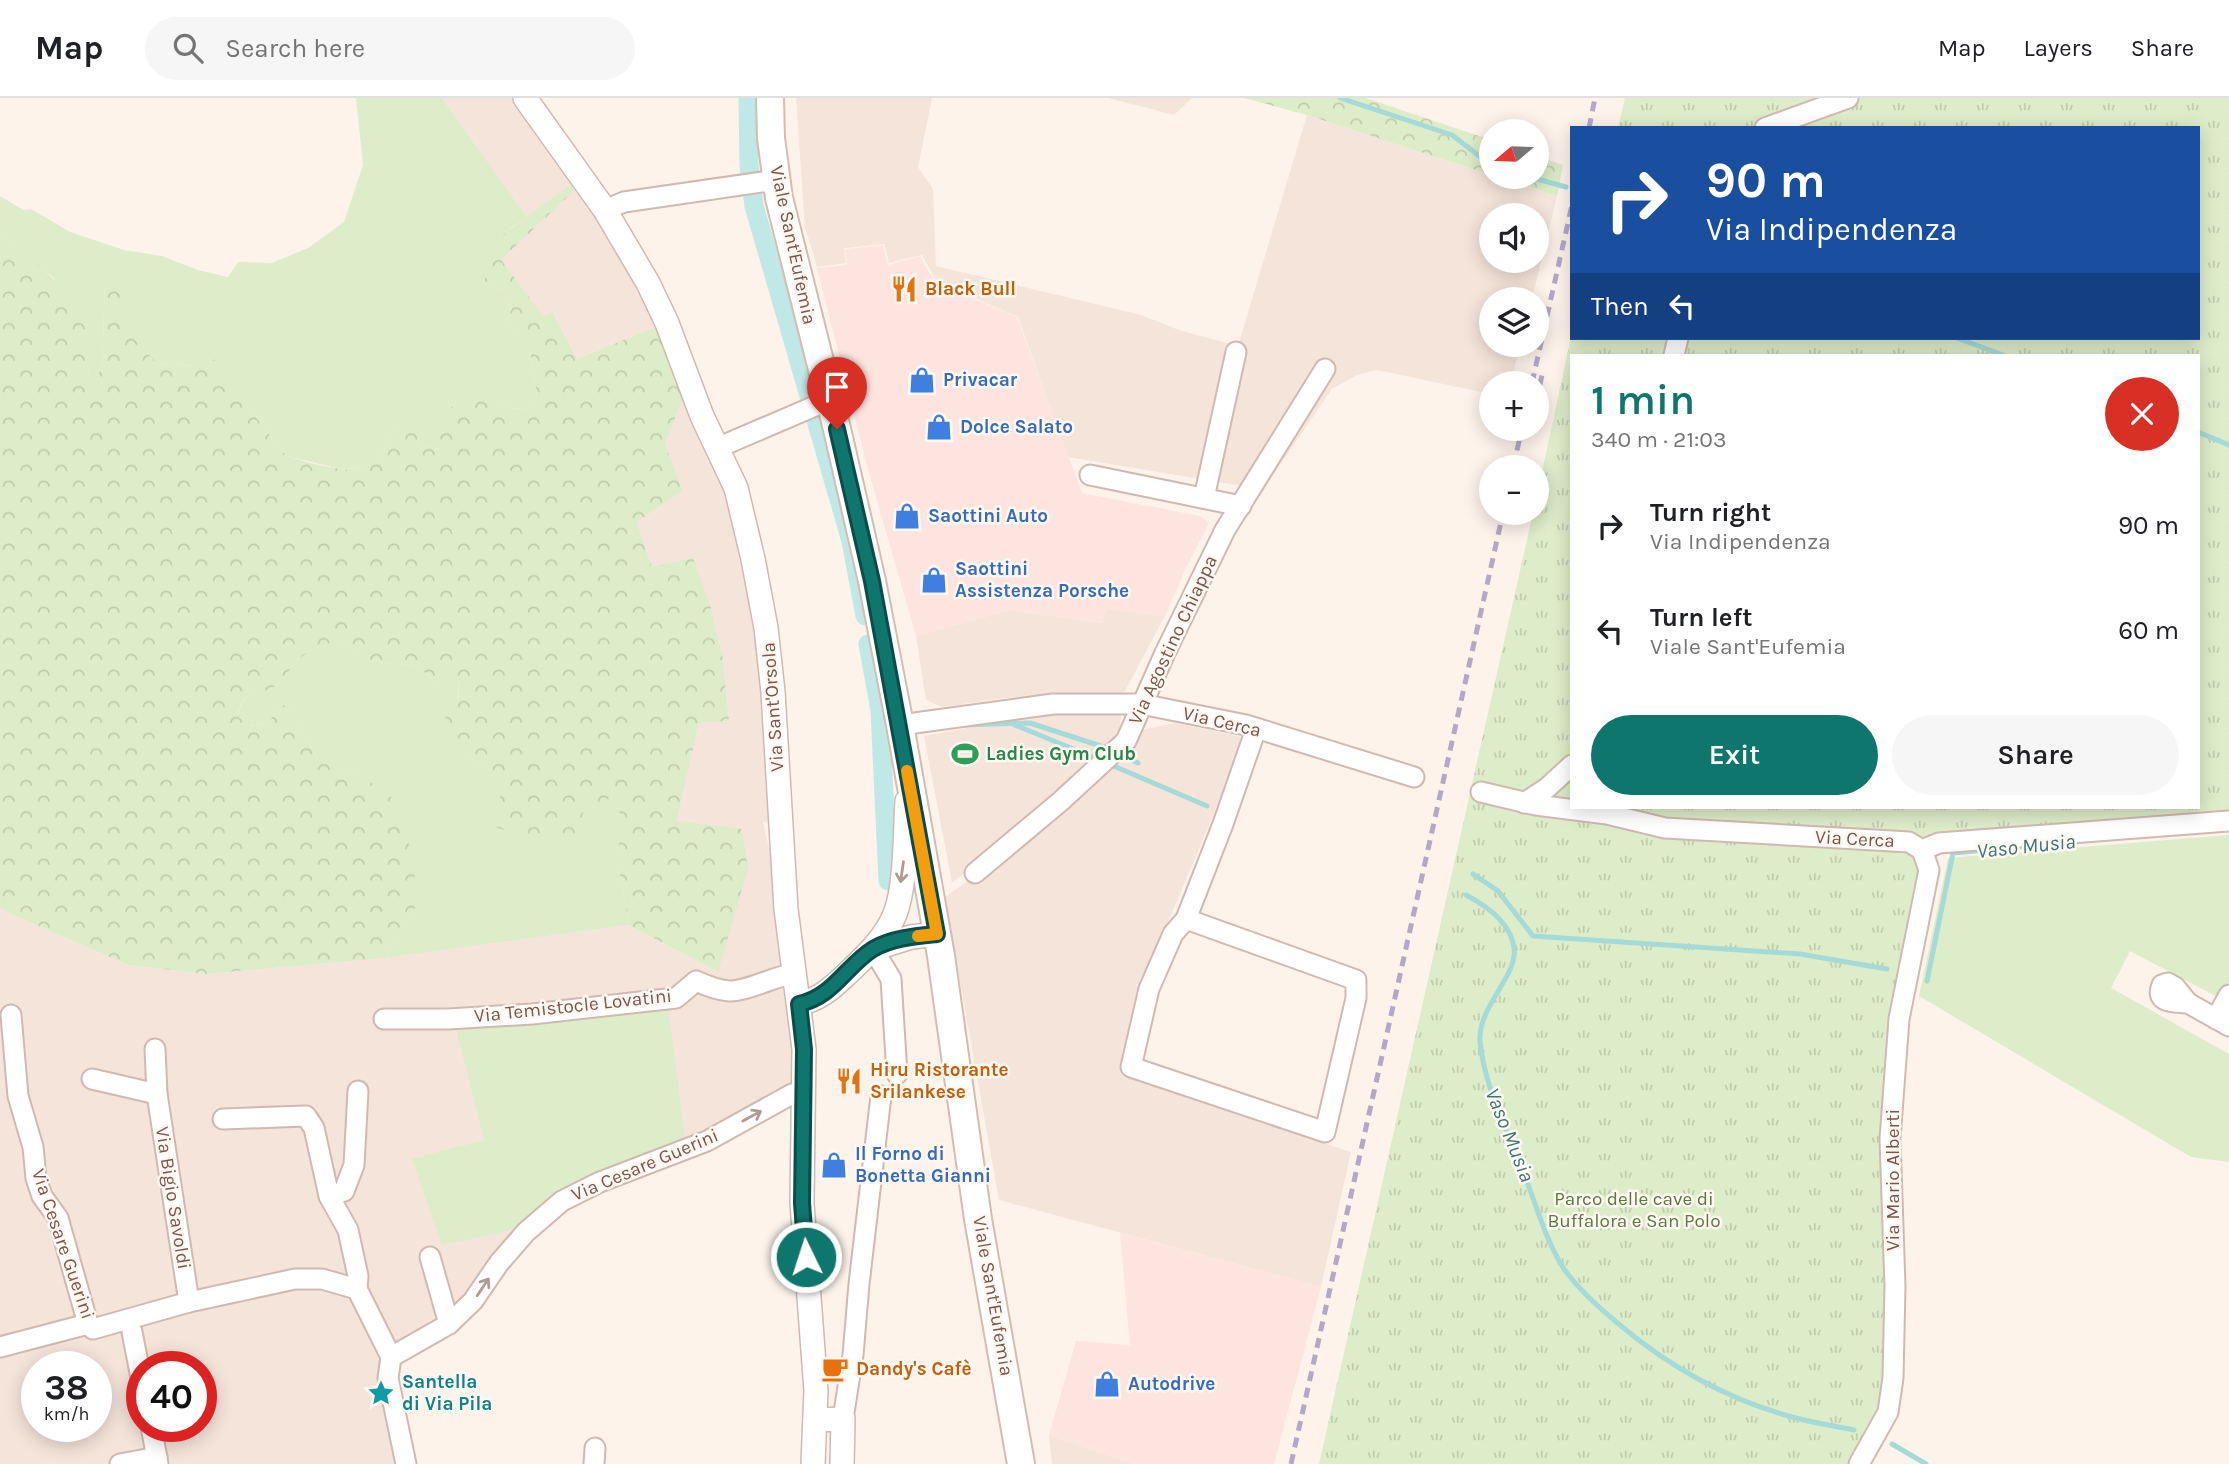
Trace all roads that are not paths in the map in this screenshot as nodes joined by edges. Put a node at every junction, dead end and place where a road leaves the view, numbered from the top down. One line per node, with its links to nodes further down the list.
1 (526, 98): 6 (street, Via Sant'Orsola)
2 (770, 98): 5 (main road, Viale Sant'Eufemia)
3 (1849, 98): 4 (street)
4 (1771, 126)
5 (770, 181): 6 (street); 9 (main road, Viale Sant'Eufemia)
6 (605, 209): 10 (street, Via Sant'Orsola)
7 (1236, 352): 12 (street)
8 (1325, 369): 13 (street, Via Agostino Chiappa)
9 (816, 405): 10 (street); 15 (main road, Viale Sant'Eufemia)
10 (717, 448): 30 (street, Via Sant'Orsola)
11 (1090, 475): 12 (street)
12 (1204, 498): 13 (street)
13 (1241, 506): 14 (street, Via Agostino Chiappa)
14 (1141, 704): 15 (street, Via Cerca); 16 (street, Via Cerca); 26 (street, Via Agostino Chiappa)
15 (900, 724): 19 (main road, Viale Sant'Eufemia)
16 (1256, 729): 18 (street, Via Cerca); 27 (street)
17 (1570, 767): 21 (street)
18 (1414, 777)
19 (908, 780): 28 (main road, Viale Sant'Eufemia); 29 (street, one-way to 29)
20 (1480, 792): 21 (street, Via Cerca)
21 (1524, 803): 22 (street, Via Cerca)
22 (1570, 807)
23 (1604, 810): 25 (street, Via Cerca)
24 (2229, 821): 25 (street, Via Cerca)
25 (1922, 850): 64 (street, Via Mario Alberti)
26 (975, 873)
27 (1186, 919): 27 (street)
28 (937, 934): 29 (street); 63 (main road, Viale Sant'Eufemia)
29 (873, 949): 33 (street); 38 (street)
30 (795, 973): 33 (street, Via Sant'Orsola); 35 (street, Via Temistocle Lovatini)
31 (2229, 995): 36 (street)
32 (2188, 1003): 36 (street)
33 (799, 1004): 41 (street, Via Sant'Orsola)
34 (11, 1015): 49 (street, Via Cesare Guerini)
35 (384, 1019)
36 (2223, 1023)
37 (155, 1049): 42 (street, Via Bigio Savoldi)
38 (897, 1074)
39 (92, 1079): 42 (street)
40 (358, 1091): 45 (street)
41 (803, 1093): 50 (street, Via Cesare Guerini, one-way to 41); 56 (street, Via Sant'Orsola)
42 (158, 1094): 48 (street, Via Bigio Savoldi)
43 (881, 1096): 55 (street)
44 (223, 1119): 45 (street)
45 (329, 1196): 47 (street)
46 (430, 1257): 50 (street)
47 (357, 1289): 48 (street, Via Cesare Guerini); 54 (street)
48 (189, 1302): 49 (street, Via Cesare Guerini)
49 (88, 1324): 52 (street)
50 (449, 1324): 54 (street, Via Cesare Guerini)
51 (132, 1332): 53 (street)
52 (0, 1347)
53 (136, 1351)
54 (391, 1357): 60 (street)
55 (843, 1419): 56 (street); 62 (street)
56 (815, 1420): 61 (street, Via Sant'Orsola)
57 (154, 1442): 58 (street)
58 (158, 1460): 59 (street)
59 (120, 1464)
60 (406, 1464)
61 (813, 1464)
62 (842, 1464)
63 (1021, 1464)
64 (1859, 1464)

